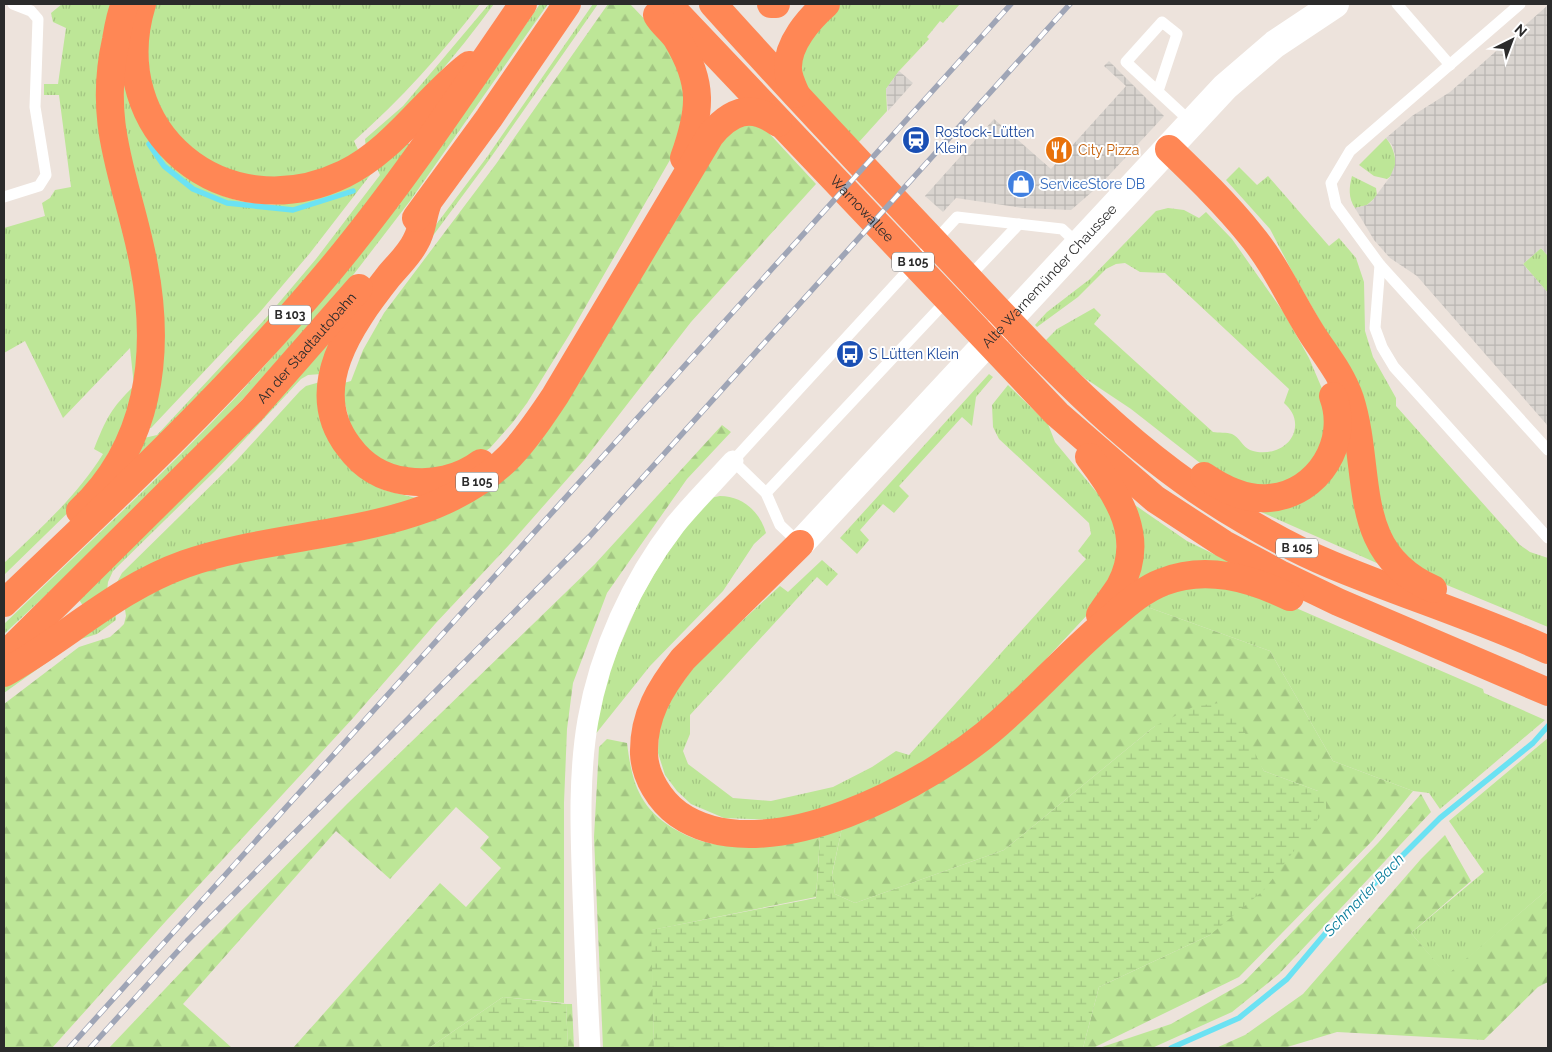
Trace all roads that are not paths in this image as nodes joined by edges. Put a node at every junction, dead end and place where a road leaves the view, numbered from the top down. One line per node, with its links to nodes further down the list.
1 (13, 4): 22 (lane)
2 (125, 4): 35 (highway)
3 (142, 4): 15 (highway, B 103)
4 (523, 4): 15 (highway, B 103)
5 (566, 4): 23 (highway, An der Stadtautobahn / B 103)
6 (653, 4): 23 (highway)
7 (668, 4): 20 (highway, Warnowallee)
8 (713, 4): 18 (highway, Warnowallee / B 105)
9 (771, 4): 10 (highway)
10 (776, 4)
11 (826, 4): 18 (highway, B 105)
12 (1334, 4): 19 (street, Alte Warnemünder Chaussee)
13 (1397, 4): 16 (lane)
14 (1520, 4): 16 (lane)
15 (494, 46): 35 (highway, B 103)
16 (1450, 65): 26 (lane)
17 (1158, 91): 17 (lane); 19 (lane)
18 (805, 106): 29 (highway, Warnowallee / B 105)
19 (1192, 123): 21 (street, Alte Warnemünder Chaussee)
20 (792, 133): 28 (highway, Warnowallee / B 105); 41 (highway, B 105)
21 (1169, 149): 25 (street, Alte Warnemünder Chaussee); 27 (highway)
22 (4, 197)
23 (426, 205): 40 (highway, An der Stadtautobahn / B 103)
24 (1019, 224): 25 (lane); 31 (lane); 32 (lane)
25 (1078, 244): 34 (street, Alte Warnemünder Chaussee)
26 (1380, 265): 30 (lane); 33 (lane)
27 (1315, 337): 29 (highway); 37 (highway)
28 (1056, 414): 36 (highway, B 105); 38 (highway)
29 (1106, 419): 37 (highway, B 105)
30 (1548, 450)
31 (733, 461): 32 (lane); 43 (street)
32 (766, 493): 34 (lane)
33 (1548, 538)
34 (800, 544): 38 (highway)
35 (4, 602)
36 (1338, 602): 38 (highway); 42 (highway, B 105)
37 (1513, 634): 39 (highway, B 105)
38 (1076, 647)
39 (1548, 650)
40 (4, 656)
41 (4, 673)
42 (1542, 690)
43 (590, 1048)

